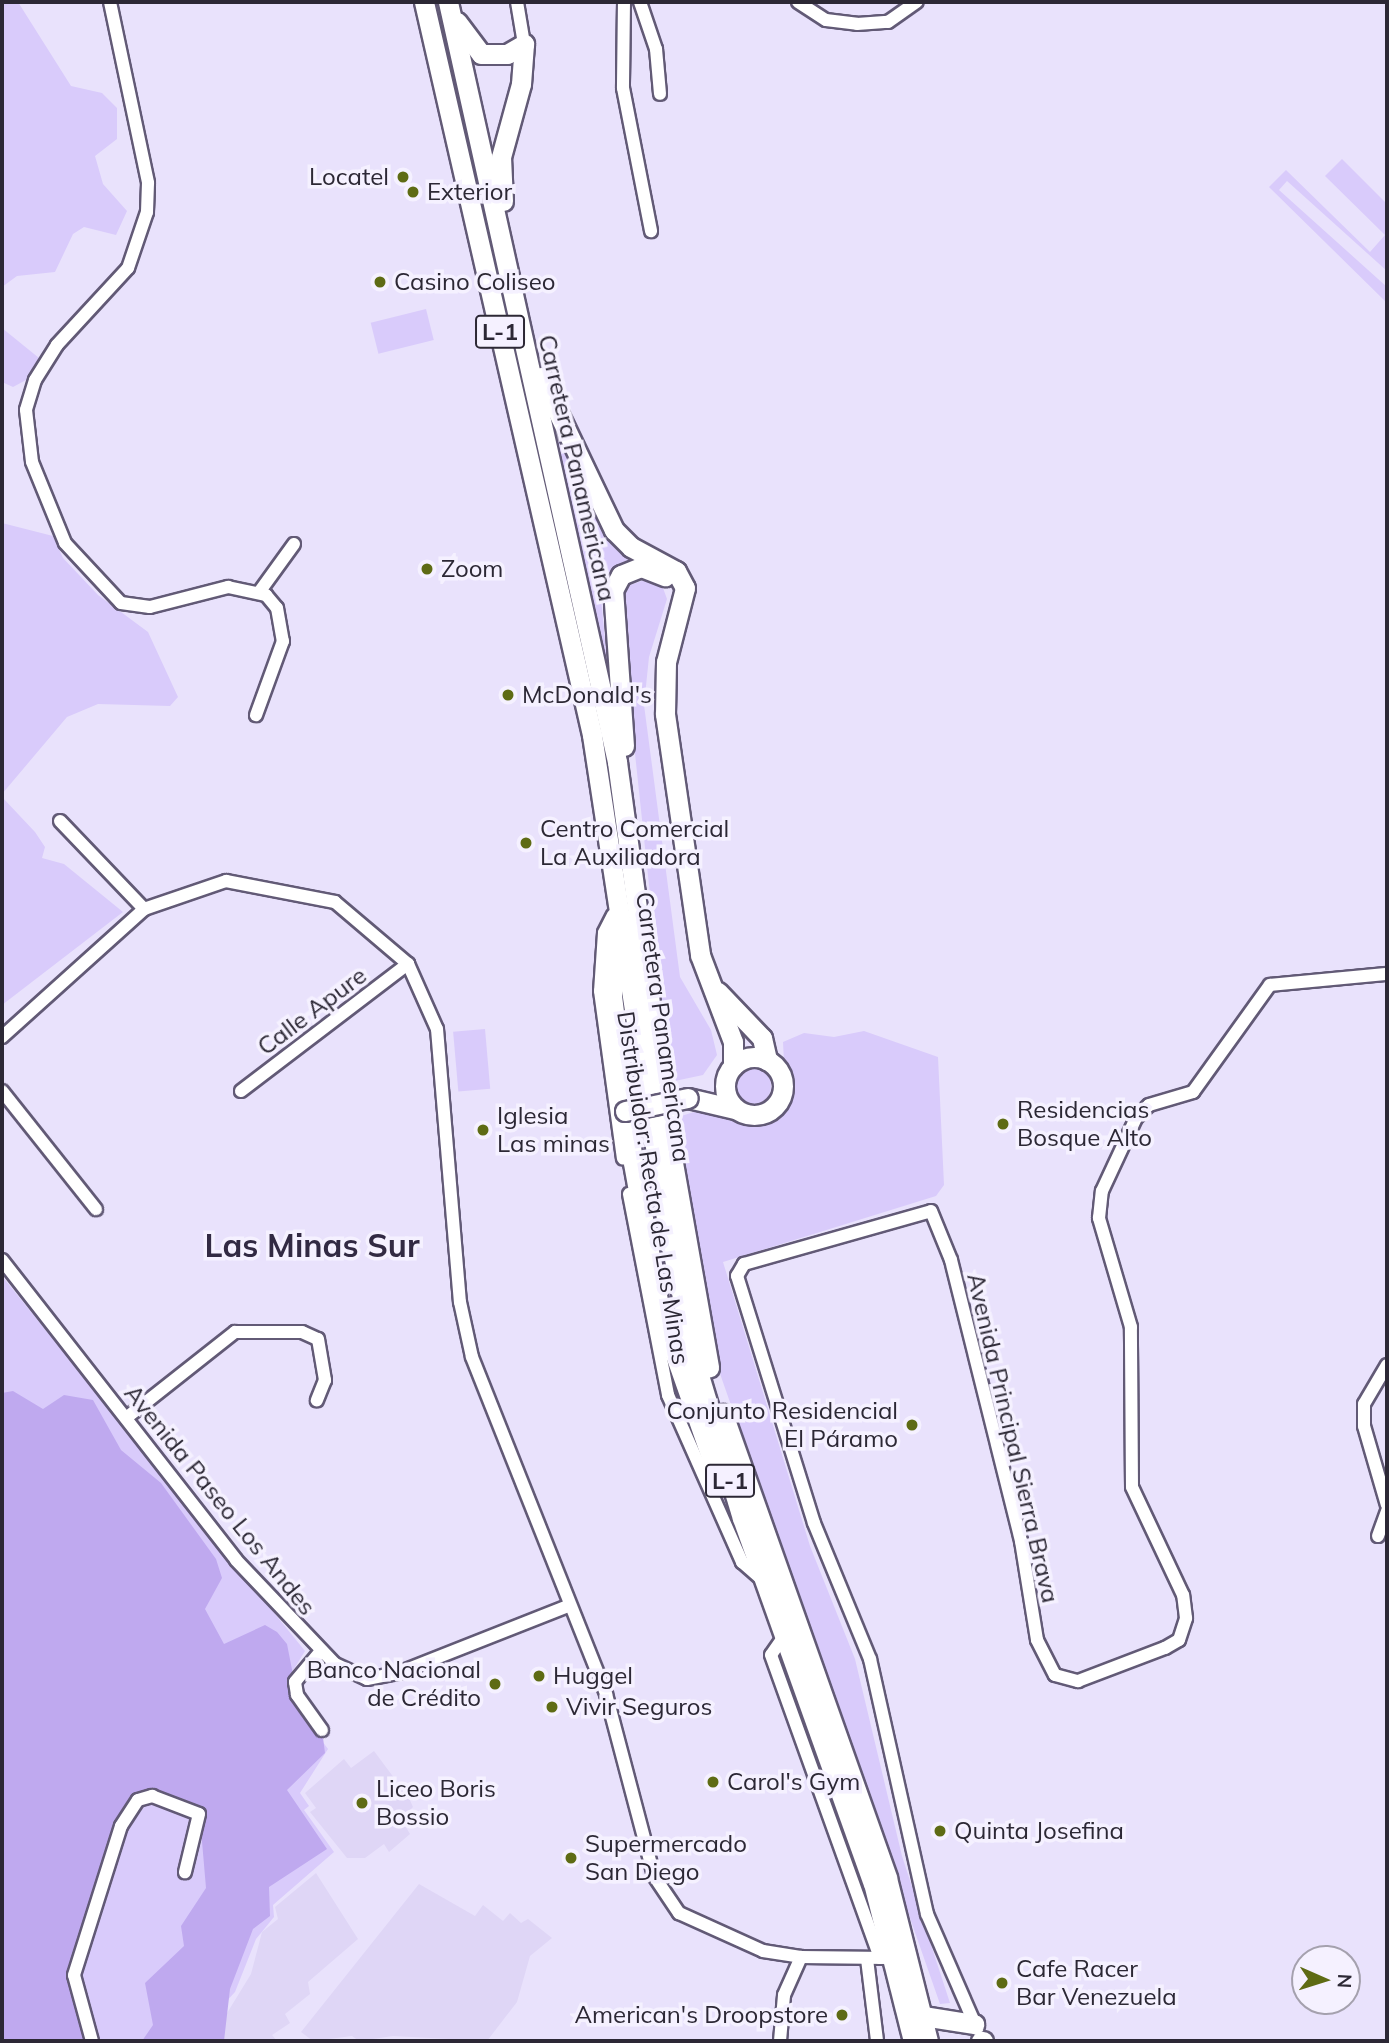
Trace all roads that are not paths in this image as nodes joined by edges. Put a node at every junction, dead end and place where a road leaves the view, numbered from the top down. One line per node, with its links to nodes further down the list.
1 (110, 2): 14 (street)
2 (424, 2): 19 (main road, Carretera Panamericana / L-1)
3 (517, 2): 9 (street)
4 (624, 2): 11 (street)
5 (640, 2): 10 (street)
6 (798, 2): 7 (street)
7 (917, 2)
8 (450, 8): 9 (main road, L-1); 12 (main road, Carretera Panamericana / L-1)
9 (524, 44): 12 (main road)
10 (660, 94)
11 (651, 231)
12 (510, 281): 15 (main road, L-1); 18 (main road, Carretera Panamericana / L-1)
13 (294, 544): 14 (street)
14 (260, 591): 16 (street)
15 (671, 641): 18 (main road, L-1); 23 (main road, L-1)
16 (256, 715)
17 (60, 821): 20 (street)
18 (637, 884): 48 (main road, Carretera Panamericana / L-1)
19 (620, 902): 31 (main road, L-1); 39 (main road, Carretera Panamericana / L-1); 41 (street, Distribuidor: Recta de Las Minas)
20 (144, 909): 21 (street); 24 (street)
21 (408, 964): 28 (street, Calle Apure); 42 (street)
22 (1387, 974): 49 (street, Avenida Principal Sierra Brava)
23 (708, 980): 25 (main road); 26 (main road, L-1)
24 (2, 1037)
25 (767, 1060): 26 (main road); 30 (main road)
26 (730, 1070): 29 (main road); 30 (main road, L-1)
27 (2, 1091): 32 (street)
28 (241, 1091)
29 (688, 1097): 30 (main road); 31 (main road, bridge)
30 (735, 1109)
31 (625, 1111): 39 (main road, L-1)
32 (96, 1209)
33 (2, 1260): 36 (street, Avenida Paseo Los Andes)
34 (1387, 1365): 37 (street)
35 (317, 1400): 36 (street)
36 (126, 1418): 43 (street, Avenida Paseo Los Andes)
37 (1387, 1505)
38 (1387, 1511): 40 (street)
39 (742, 1518): 41 (main road, Carretera Panamericana / L-1)
40 (1378, 1536)
41 (767, 1583): 47 (main road, Carretera Panamericana / L-1)
42 (566, 1602): 43 (street, Avenida Paseo Los Andes); 46 (street)
43 (320, 1652): 44 (street)
44 (322, 1730)
45 (185, 1872): 50 (street)
46 (801, 1957): 47 (street); 51 (street)
47 (881, 1958): 52 (street); 53 (main road, Carretera Panamericana / L-1)
48 (923, 2015): 49 (main road); 54 (main road, Carretera Panamericana / L-1)
49 (980, 2037)
50 (92, 2041)
51 (780, 2041)
52 (877, 2041)
53 (913, 2041)
54 (929, 2041)

